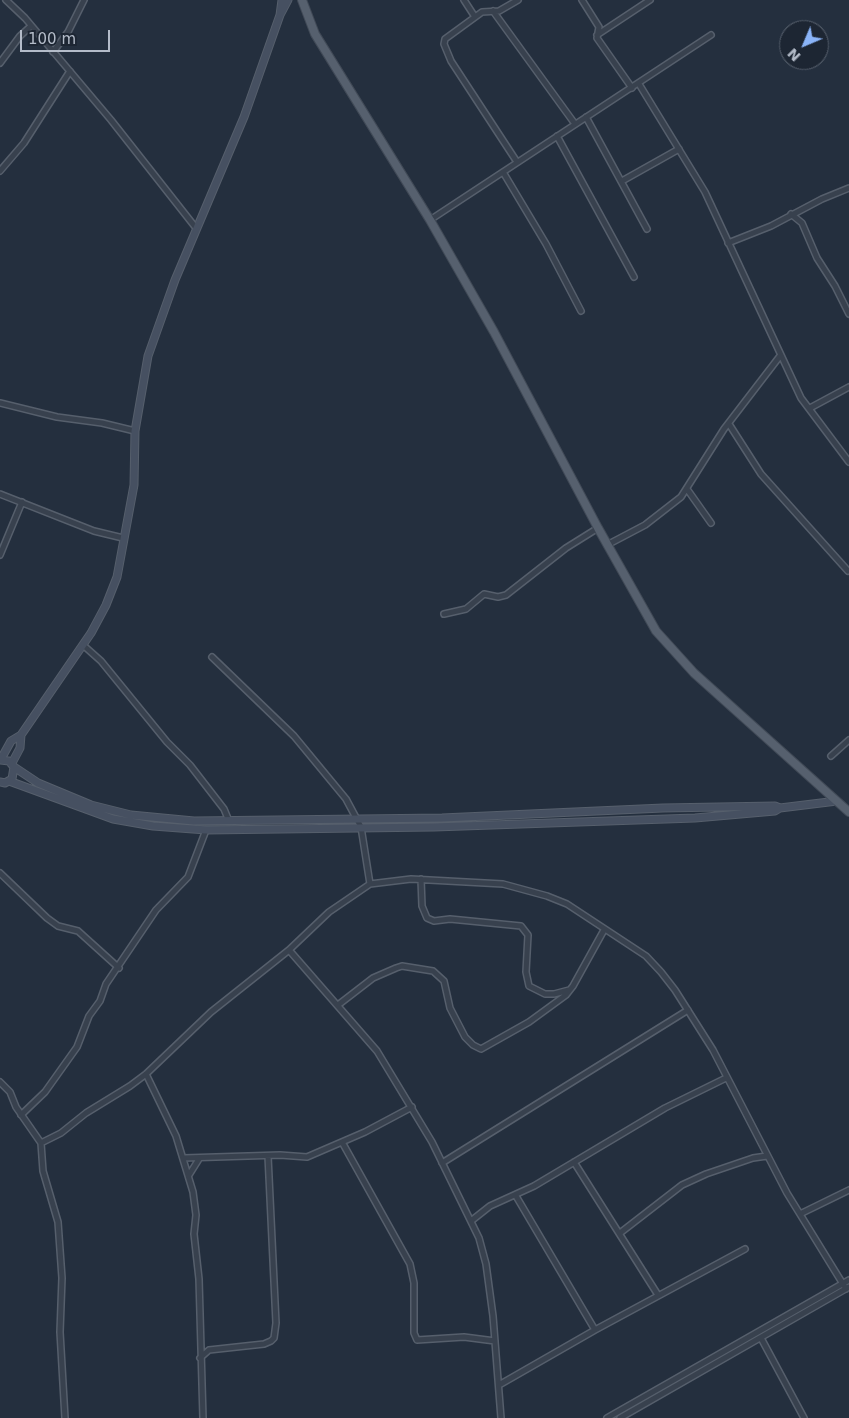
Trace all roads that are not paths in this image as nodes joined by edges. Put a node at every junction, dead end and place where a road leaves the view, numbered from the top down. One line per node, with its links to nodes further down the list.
1 (6, 0): 15 (street)
2 (84, 0): 18 (street)
3 (282, 0): 12 (main road)
4 (288, 0): 12 (main road)
5 (296, 0): 14 (main road)
6 (302, 0): 14 (main road)
7 (464, 0): 13 (street)
8 (518, 0): 11 (street)
9 (582, 0): 17 (street)
10 (650, 0): 17 (street)
11 (493, 11): 13 (street); 24 (street)
12 (280, 15): 34 (main road)
13 (475, 17): 27 (street)
14 (308, 20): 33 (main road)
15 (31, 26): 18 (street); 19 (street)
16 (711, 35): 21 (street)
17 (596, 36): 22 (street)
18 (53, 52): 20 (street)
19 (0, 63)
20 (70, 71): 28 (street); 34 (street)
21 (638, 84): 22 (street); 26 (street)
22 (632, 88): 23 (street)
23 (586, 117): 24 (street); 30 (street)
24 (575, 124): 25 (street)
25 (557, 136): 27 (street); 37 (street)
26 (679, 149): 30 (street); 36 (street)
27 (517, 162): 29 (street)
28 (0, 171)
29 (503, 172): 33 (street); 38 (street)
30 (622, 181): 35 (street)
31 (849, 188): 32 (street)
32 (791, 214): 36 (street); 39 (street)
33 (430, 220): 51 (main road)
34 (196, 228): 45 (main road)
35 (647, 229)
36 (728, 243): 40 (street)
37 (634, 278)
38 (581, 311)
39 (849, 314)
40 (780, 356): 43 (street); 44 (street)
41 (849, 387): 43 (street)
42 (0, 403): 45 (street)
43 (810, 408): 46 (street)
44 (729, 424): 47 (street); 55 (street)
45 (134, 431): 52 (main road)
46 (849, 462)
47 (687, 489): 50 (street); 53 (street)
48 (0, 494): 49 (street)
49 (22, 502): 52 (street); 54 (street)
50 (711, 523)
51 (598, 528): 53 (main road); 56 (street)
52 (123, 538): 57 (main road)
53 (607, 545): 66 (main road)
54 (0, 555)
55 (848, 571)
56 (444, 614)
57 (83, 644): 59 (main road); 70 (street)
58 (212, 657): 69 (street)
59 (20, 735): 62 (main road); 63 (main road)
60 (849, 740): 61 (street)
61 (831, 756)
62 (0, 760): 63 (main road)
63 (13, 765): 64 (main road); 70 (main road)
64 (4, 782): 65 (street); 72 (main road)
65 (0, 790)
66 (837, 802): 67 (main road); 68 (main road)
67 (780, 808): 69 (main road); 71 (main road)
68 (849, 812)
69 (356, 817): 70 (main road); 71 (street)
70 (229, 821)
71 (361, 827): 72 (main road); 75 (street)
72 (206, 830): 78 (street)
73 (0, 873): 78 (street)
74 (421, 880): 75 (street); 76 (street); 79 (street)
75 (370, 884): 77 (street)
76 (604, 930): 79 (street); 81 (street)
77 (289, 950): 80 (street); 82 (street)
78 (119, 968): 86 (street)
79 (570, 990): 80 (street)
80 (338, 1005): 85 (street)
81 (688, 1010): 83 (street); 94 (street)
82 (146, 1074): 88 (street); 91 (street)
83 (726, 1078): 90 (street); 93 (street)
84 (0, 1082): 86 (street)
85 (412, 1107): 87 (street); 94 (street)
86 (21, 1115): 88 (street)
87 (342, 1142): 89 (street); 108 (street)
88 (41, 1143): 111 (street)
89 (268, 1156): 92 (street); 109 (street)
90 (767, 1156): 98 (street); 100 (street)
91 (184, 1158): 92 (street); 95 (street)
92 (199, 1159): 95 (street)
93 (574, 1162): 97 (street); 100 (street)
94 (442, 1163): 99 (street)
95 (188, 1175): 109 (street)
96 (849, 1190): 98 (street)
97 (516, 1196): 99 (street); 106 (street)
98 (800, 1214): 103 (street)
99 (471, 1221): 108 (street)
100 (620, 1233): 105 (street)
101 (745, 1249): 105 (street)
102 (849, 1280): 103 (street)
103 (842, 1284): 104 (street); 114 (street)
104 (847, 1288): 107 (street)
105 (658, 1295): 106 (street)
106 (595, 1330): 110 (street)
107 (761, 1338): 115 (street); 116 (street)
108 (495, 1341): 110 (street)
109 (200, 1358): 112 (street)
110 (499, 1385): 113 (street)
111 (65, 1418)
112 (203, 1418)
113 (501, 1418)
114 (607, 1418)
115 (620, 1418)
116 (804, 1418)

